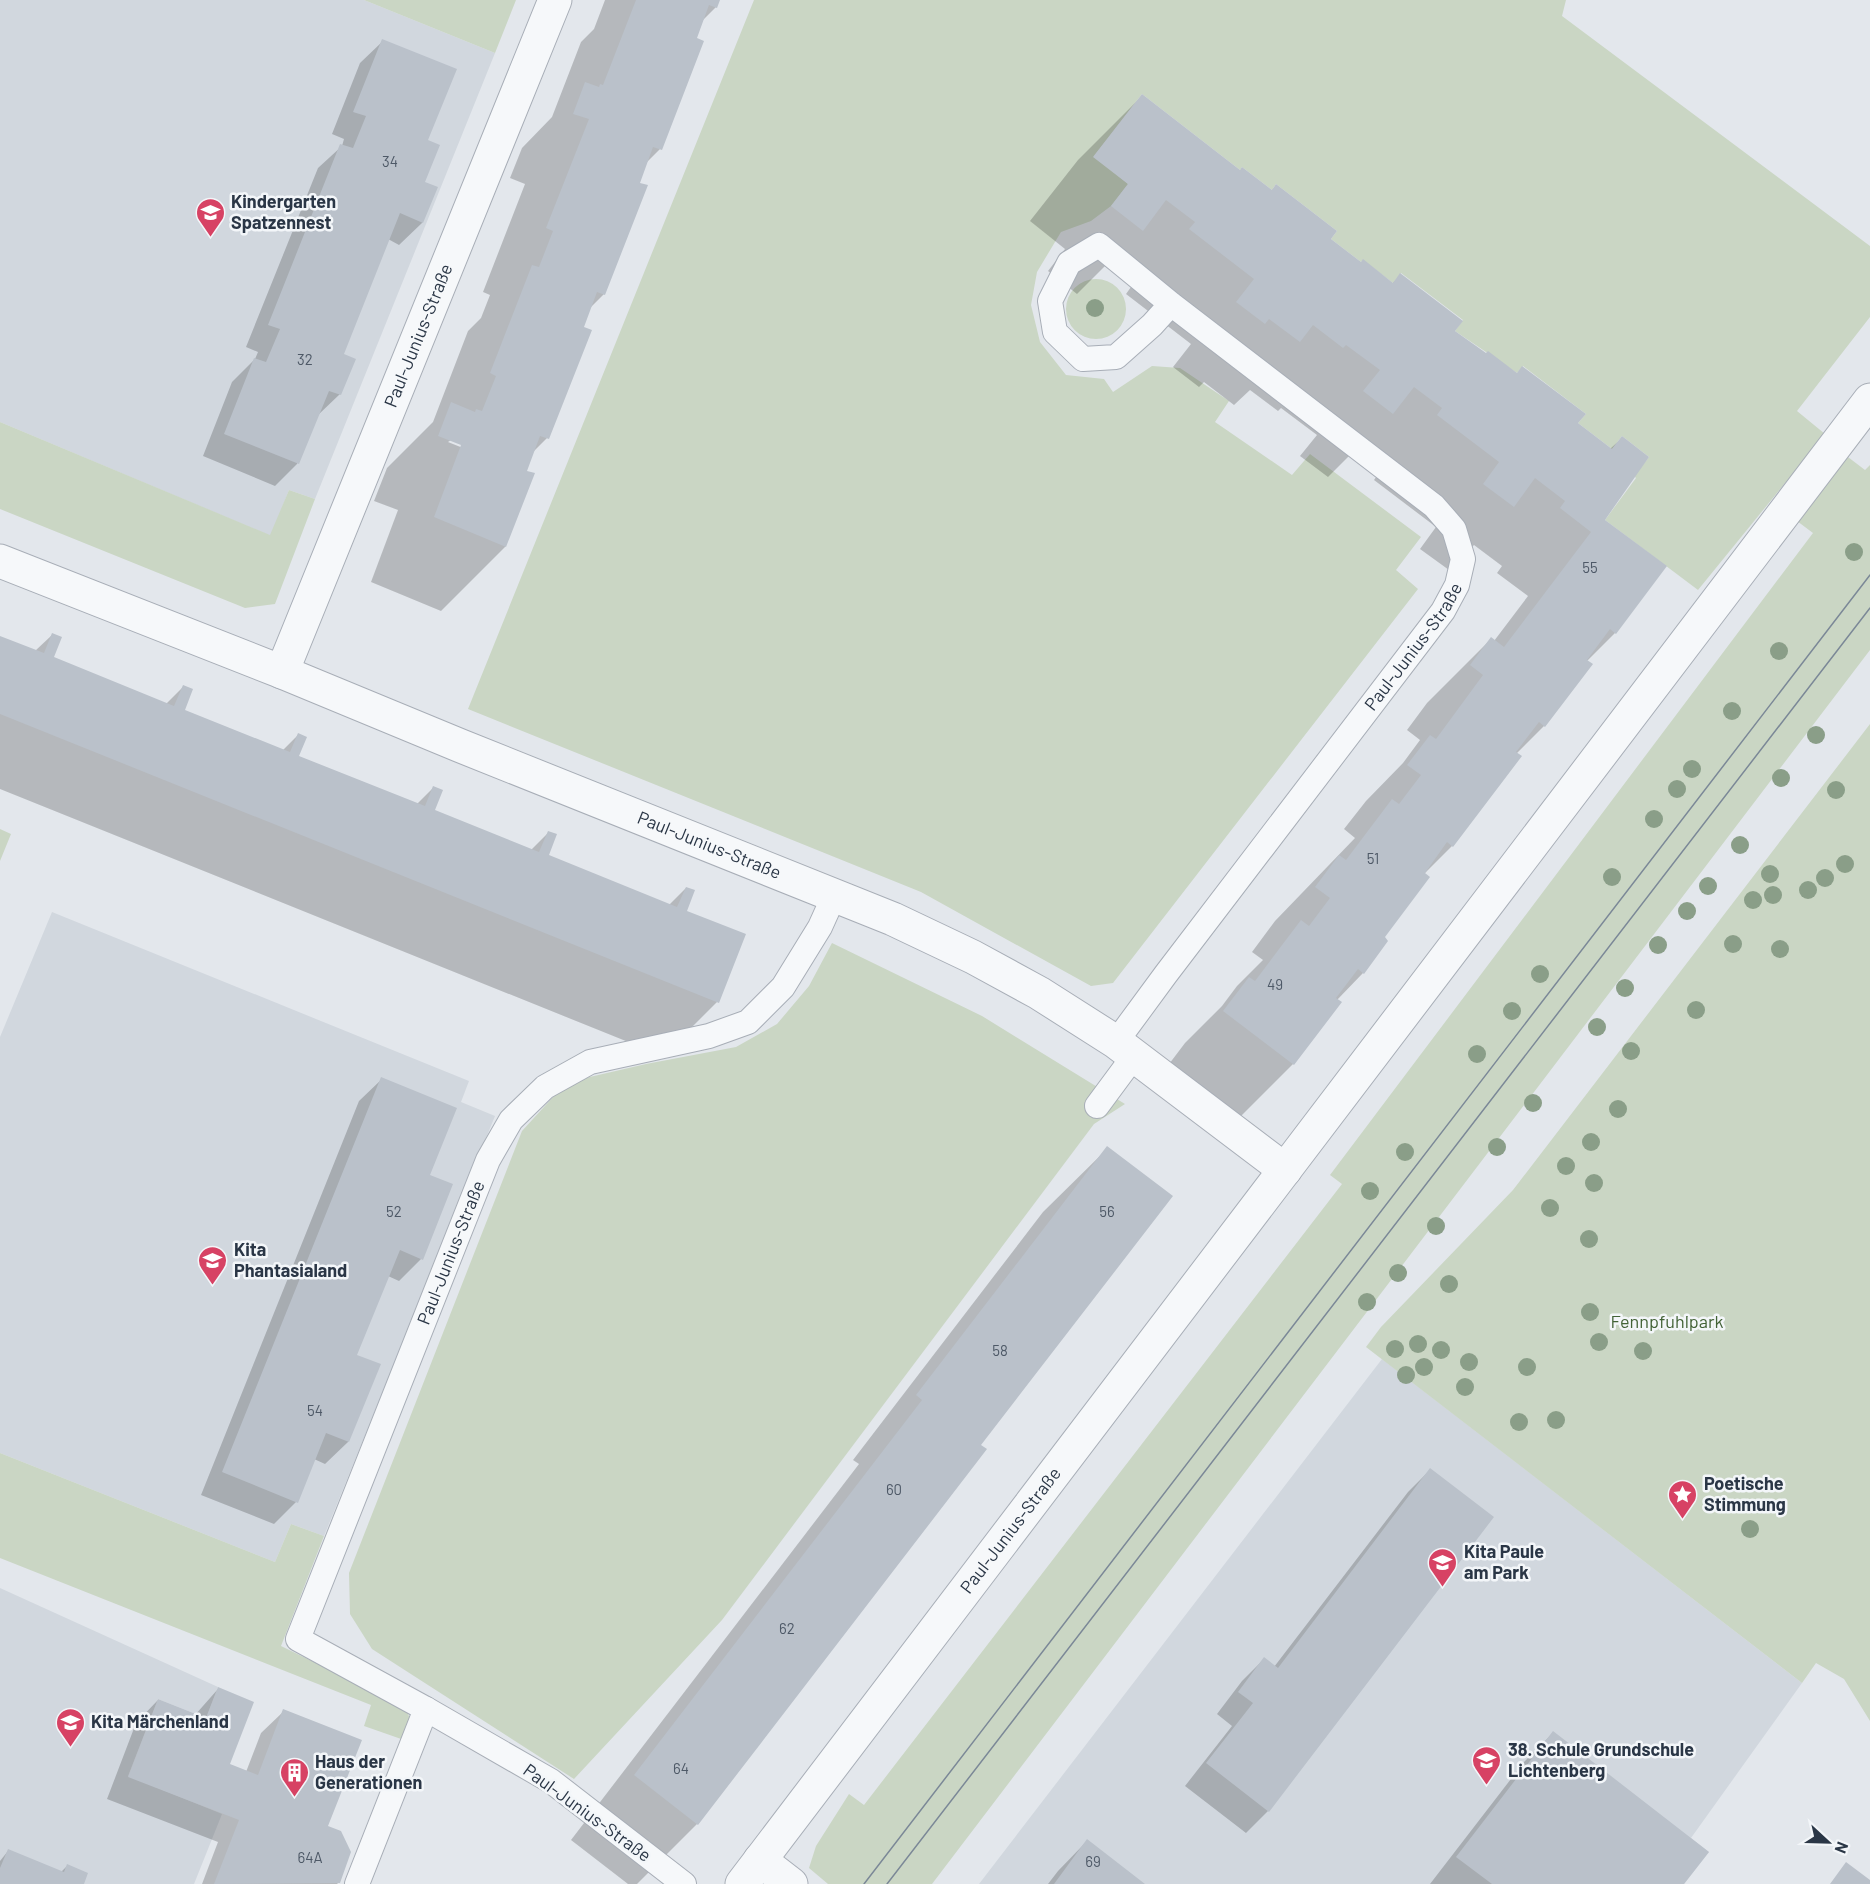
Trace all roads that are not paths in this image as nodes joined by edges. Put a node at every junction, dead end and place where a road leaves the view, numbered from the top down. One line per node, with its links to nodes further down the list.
1 (555, 0): 5 (street, Paul-Junius-Straße)
2 (1171, 304): 2 (lane, Paul-Junius-Straße); 7 (lane, Paul-Junius-Straße)
3 (1870, 400): 9 (street, Paul-Junius-Straße)
4 (0, 561): 5 (street, Paul-Junius-Straße)
5 (282, 672): 6 (street, Paul-Junius-Straße)
6 (834, 896): 7 (street, Paul-Junius-Straße); 10 (lane, Paul-Junius-Straße)
7 (1125, 1049): 8 (lane); 9 (street, Paul-Junius-Straße)
8 (1097, 1106)
9 (1285, 1170): 11 (street, Paul-Junius-Straße)
10 (426, 1709): 12 (lane); 13 (lane, Paul-Junius-Straße)
11 (751, 1872): 14 (street, Paul-Junius-Straße)
12 (357, 1884)
13 (684, 1884)
14 (791, 1884)

